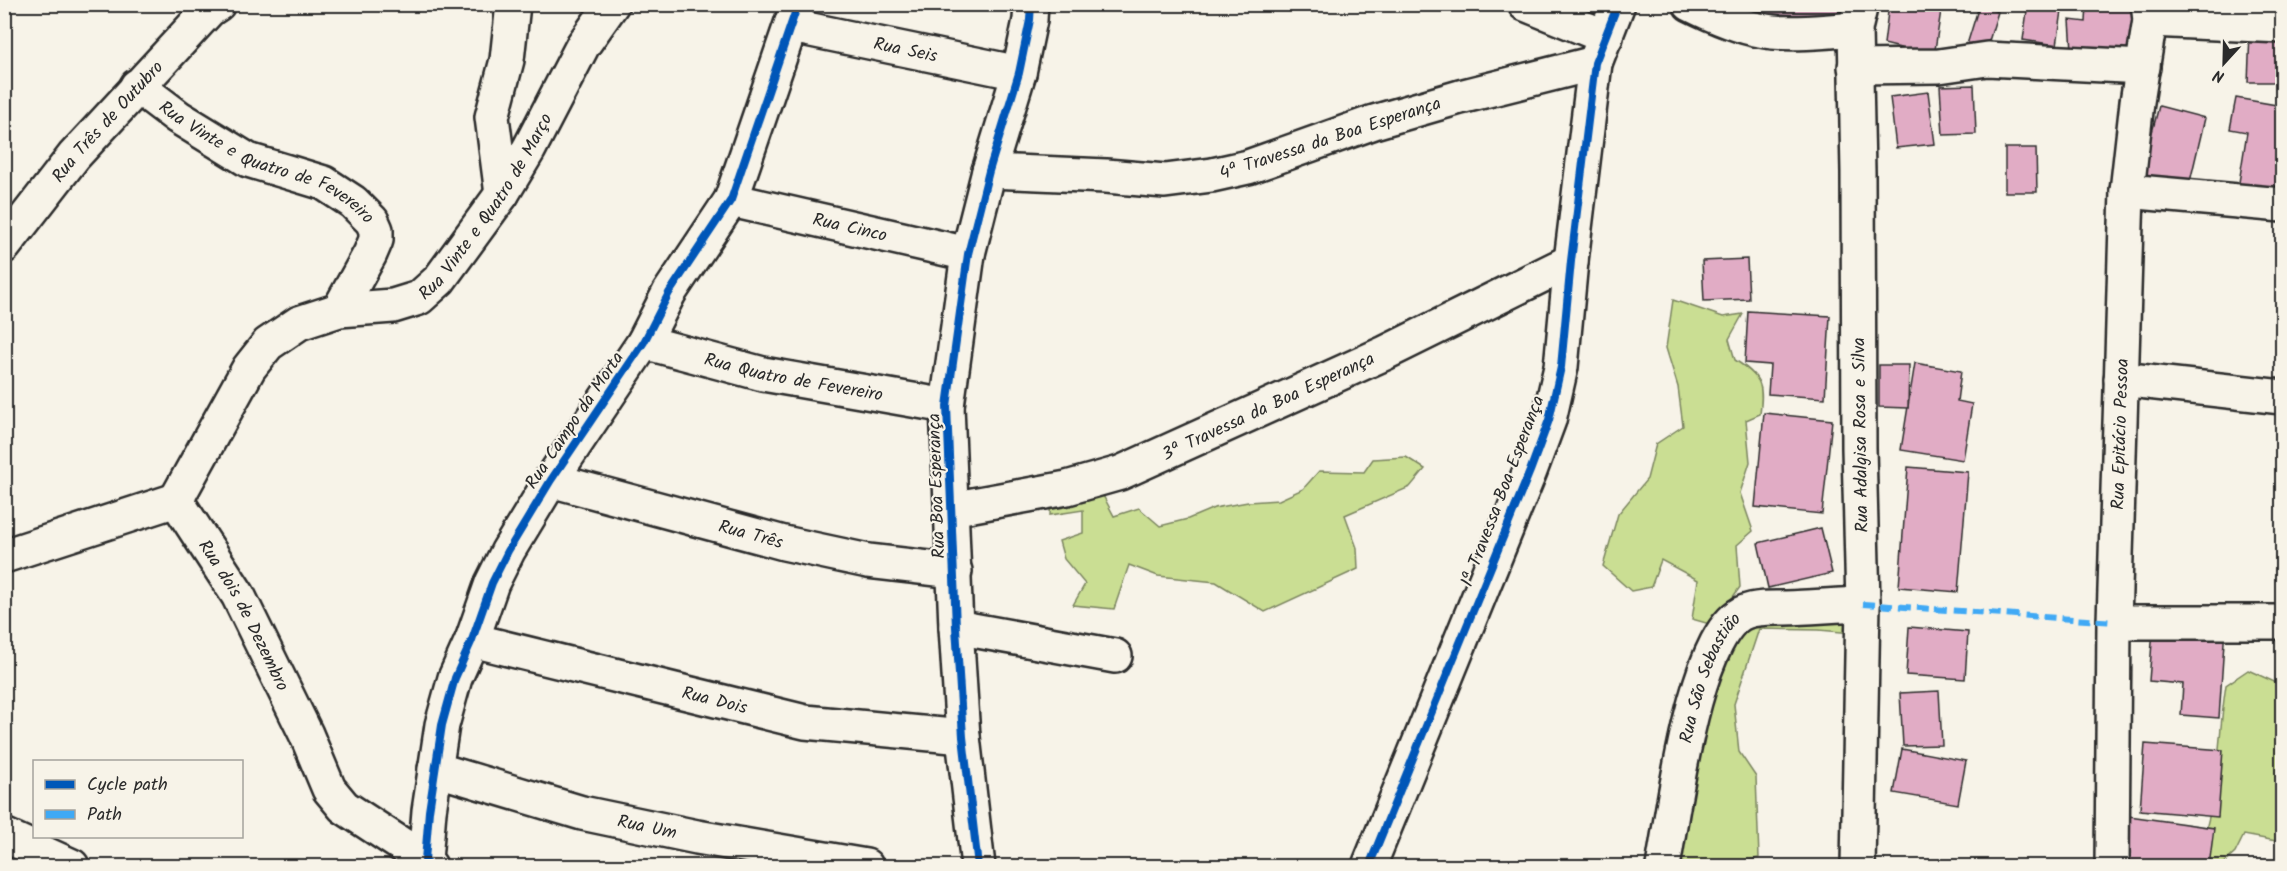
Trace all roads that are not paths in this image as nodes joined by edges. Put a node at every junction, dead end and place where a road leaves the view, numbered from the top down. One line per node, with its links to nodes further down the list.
1 (218, 4): 16 (street, Rua Três de Outubro)
2 (513, 4): 19 (street)
3 (612, 4): 19 (street, Rua Vinte e Quatro de Março)
4 (1031, 4): 15 (street, Rua Boa Esperança)
5 (1526, 4): 12 (street)
6 (1618, 4): 12 (street, 1ª Travessa Boa Esperança)
7 (1690, 4): 10 (street)
8 (2149, 12): 11 (street); 14 (street, Rua Epitácio Pessoa)
9 (795, 16): 15 (street, Rua Seis); 20 (street, Rua Campo da Morta)
10 (1858, 17): 13 (street, Rua Adalgisa Rosa e Silva)
11 (2283, 26)
12 (1600, 50): 17 (street, 4ª Travessa da Boa Esperança); 24 (street, 1ª Travessa Boa Esperança)
13 (1855, 67): 14 (street); 35 (street, Rua Adalgisa Rosa e Silva)
14 (2143, 67): 18 (street, Rua Epitácio Pessoa)
15 (1018, 73): 17 (street, Rua Boa Esperança)
16 (137, 86): 22 (street, Rua Três de Outubro); 25 (street, Rua Vinte e Quatro de Fevereiro)
17 (989, 171): 23 (street, Rua Boa Esperança)
18 (2127, 191): 21 (street); 27 (street, Rua Epitácio Pessoa)
19 (502, 194): 25 (street, Rua Vinte e Quatro de Março)
20 (731, 200): 23 (street, Rua Cinco); 26 (street, Rua Campo da Morta)
21 (2283, 205)
22 (4, 246)
23 (968, 254): 29 (street, Rua Boa Esperança)
24 (1571, 261): 32 (street, 3ª Travessa da Boa Esperança); 48 (street, 1ª Travessa Boa Esperança)
25 (339, 309): 31 (street, Rua Vinte e Quatro de Março)
26 (644, 342): 29 (street, Rua Quatro de Fevereiro); 30 (street, Rua Campo da Morta)
27 (2121, 379): 28 (street); 36 (street, Rua Epitácio Pessoa)
28 (2283, 397)
29 (947, 406): 32 (street, Rua Boa Esperança)
30 (551, 480): 34 (street, Rua Três); 39 (street, Rua Campo da Morta)
31 (176, 500): 33 (street); 44 (street, Rua dois de Dezembro)
32 (951, 509): 34 (street, Rua Boa Esperança)
33 (4, 556)
34 (955, 571): 38 (street, Rua Boa Esperança)
35 (1863, 604): 49 (street, Rua São Sebastião); 50 (street, Rua Adalgisa Rosa e Silva)
36 (2114, 622): 37 (street); 51 (street, Rua Epitácio Pessoa)
37 (2283, 622)
38 (956, 627): 40 (street); 41 (street, Rua Boa Esperança)
39 (472, 640): 41 (street, Rua Dois); 42 (street, Rua Campo da Morta)
40 (1115, 656)
41 (963, 737): 47 (street, Rua Boa Esperança)
42 (435, 769): 44 (street, Rua Campo da Morta); 46 (street, Rua Um)
43 (4, 835): 45 (street)
44 (427, 863)
45 (72, 867)
46 (866, 867)
47 (978, 867)
48 (1369, 867)
49 (1663, 867)
50 (1858, 867)
51 (2112, 867)

